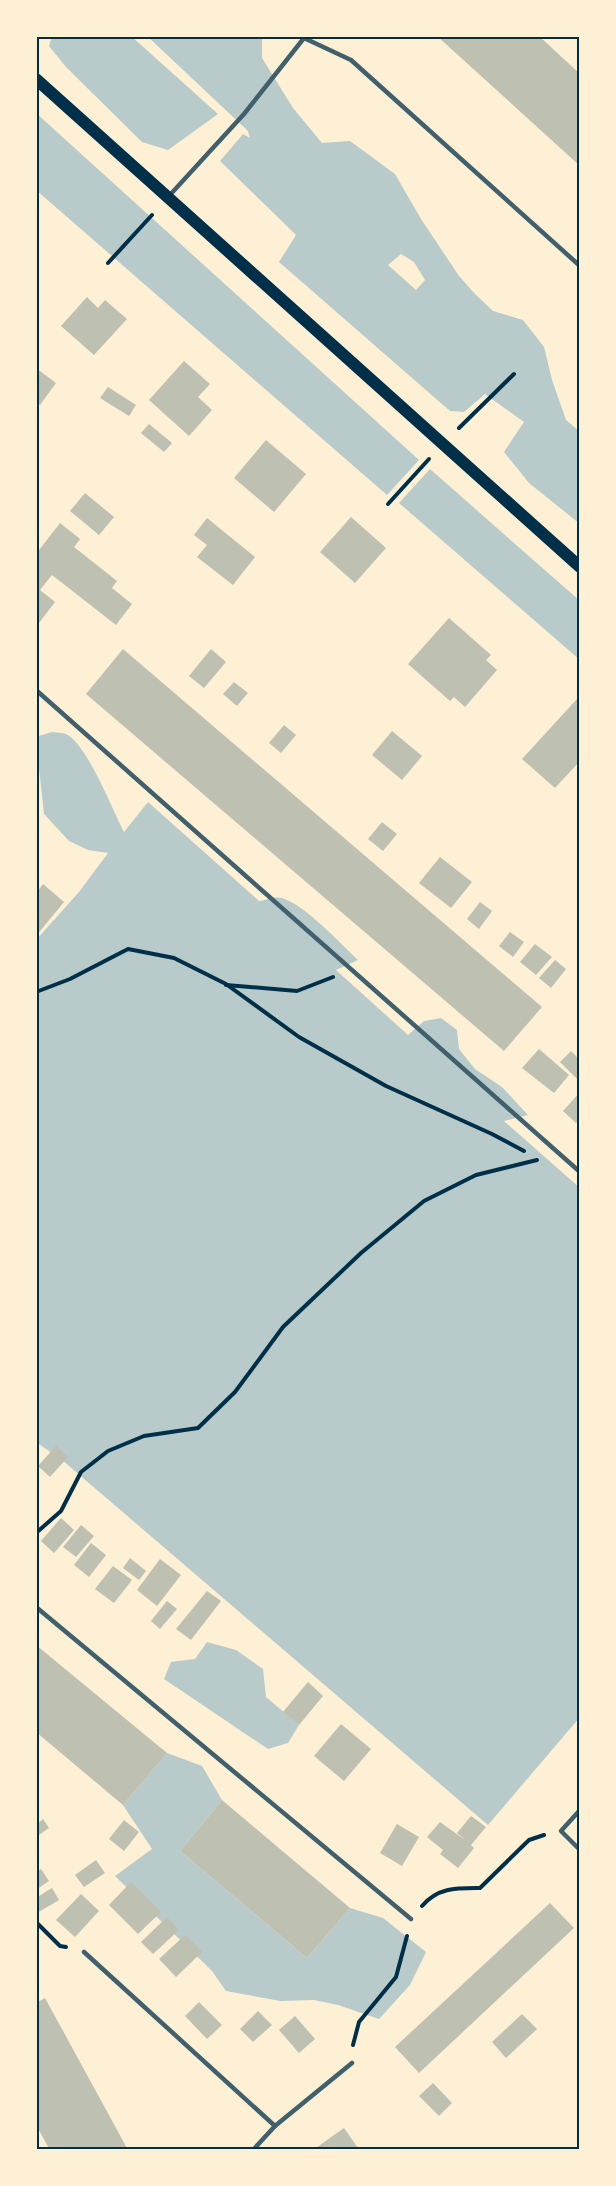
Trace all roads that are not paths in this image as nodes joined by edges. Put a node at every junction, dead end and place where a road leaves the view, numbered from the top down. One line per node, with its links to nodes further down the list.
1 (303, 37): 3 (lane); 4 (lane)
2 (36, 79): 3 (main road)
3 (167, 198): 5 (main road)
4 (580, 266)
5 (580, 567)
6 (36, 690): 7 (lane)
7 (580, 1172)
8 (36, 1607): 11 (lane)
9 (580, 1810): 10 (lane)
10 (580, 1850)
11 (411, 1919)
12 (84, 1952): 14 (lane)
13 (352, 2063): 14 (lane)
14 (275, 2126): 15 (lane)
15 (253, 2150)

